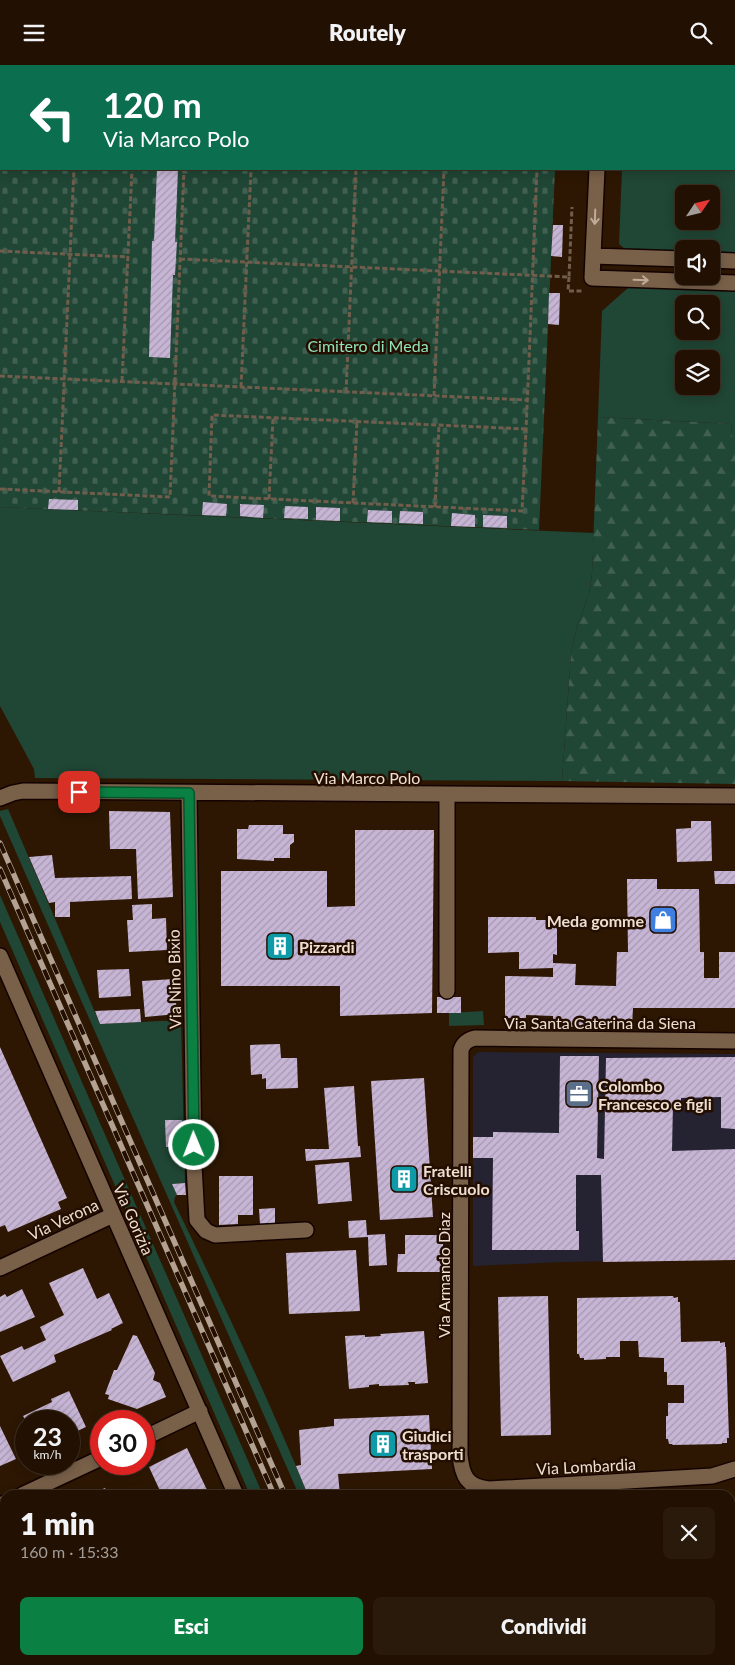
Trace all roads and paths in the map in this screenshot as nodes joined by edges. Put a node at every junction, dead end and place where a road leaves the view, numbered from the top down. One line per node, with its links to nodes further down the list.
1 (74, 170): 11 (path)
2 (132, 170): 13 (path)
3 (184, 170): 14 (path)
4 (251, 170): 18 (path)
5 (356, 170): 19 (path)
6 (444, 170): 20 (path)
7 (537, 170): 21 (path)
8 (597, 170): 12 (street, one-way to 12)
9 (572, 207): 22 (path)
10 (0, 251): 11 (path)
11 (70, 254): 13 (path); 26 (path)
12 (593, 256): 15 (street); 24 (street)
13 (128, 257): 27 (path)
14 (180, 259): 18 (path); 28 (path)
15 (675, 259)
16 (720, 260): 17 (street)
17 (735, 261)
18 (246, 262): 19 (path); 29 (path)
19 (351, 267): 20 (path); 30 (path)
20 (440, 271): 21 (path); 31 (path)
21 (532, 275): 22 (path); 32 (path)
22 (569, 277): 24 (path)
23 (735, 283): 24 (street, one-way to 23)
24 (592, 285)
25 (0, 376): 26 (path)
26 (64, 379): 27 (path); 38 (path)
27 (122, 381): 28 (path)
28 (175, 384): 29 (path); 38 (path)
29 (241, 387): 30 (path)
30 (346, 392): 31 (path)
31 (434, 396): 32 (path)
32 (527, 401): 36 (path)
33 (273, 417): 34 (path); 39 (path); 39 (path)
34 (357, 421): 35 (path); 40 (path)
35 (438, 425): 36 (path); 41 (path)
36 (526, 429): 41 (path)
37 (0, 489): 38 (path)
38 (60, 492)
39 (270, 499): 40 (path)
40 (353, 503): 41 (path)
41 (435, 507)
42 (189, 793): 43 (street, Via Marco Polo); 45 (street, Via Marco Polo); 51 (street, Via Nino Bixio)
43 (448, 795): 44 (street, Via Marco Polo); 47 (street)
44 (735, 796)
45 (0, 798)
46 (0, 956): 50 (street, Via Gorizia)
47 (447, 991)
48 (735, 1041): 49 (street, Via Santa Caterina da Siena)
49 (466, 1042): 58 (street, Via Armando Diaz)
50 (113, 1215): 52 (street, Via Verona); 53 (street, Via Gorizia)
51 (306, 1230)
52 (0, 1268)
53 (200, 1411): 54 (street); 61 (street, Via Gorizia)
54 (155, 1432)
55 (90, 1463): 60 (street)
56 (735, 1469): 57 (street, Via Lombardia)
57 (712, 1476): 58 (street, Via Lombardia); 59 (street, Via Lombardia)
58 (466, 1479)
59 (735, 1482)
60 (33, 1490)
61 (234, 1490)

